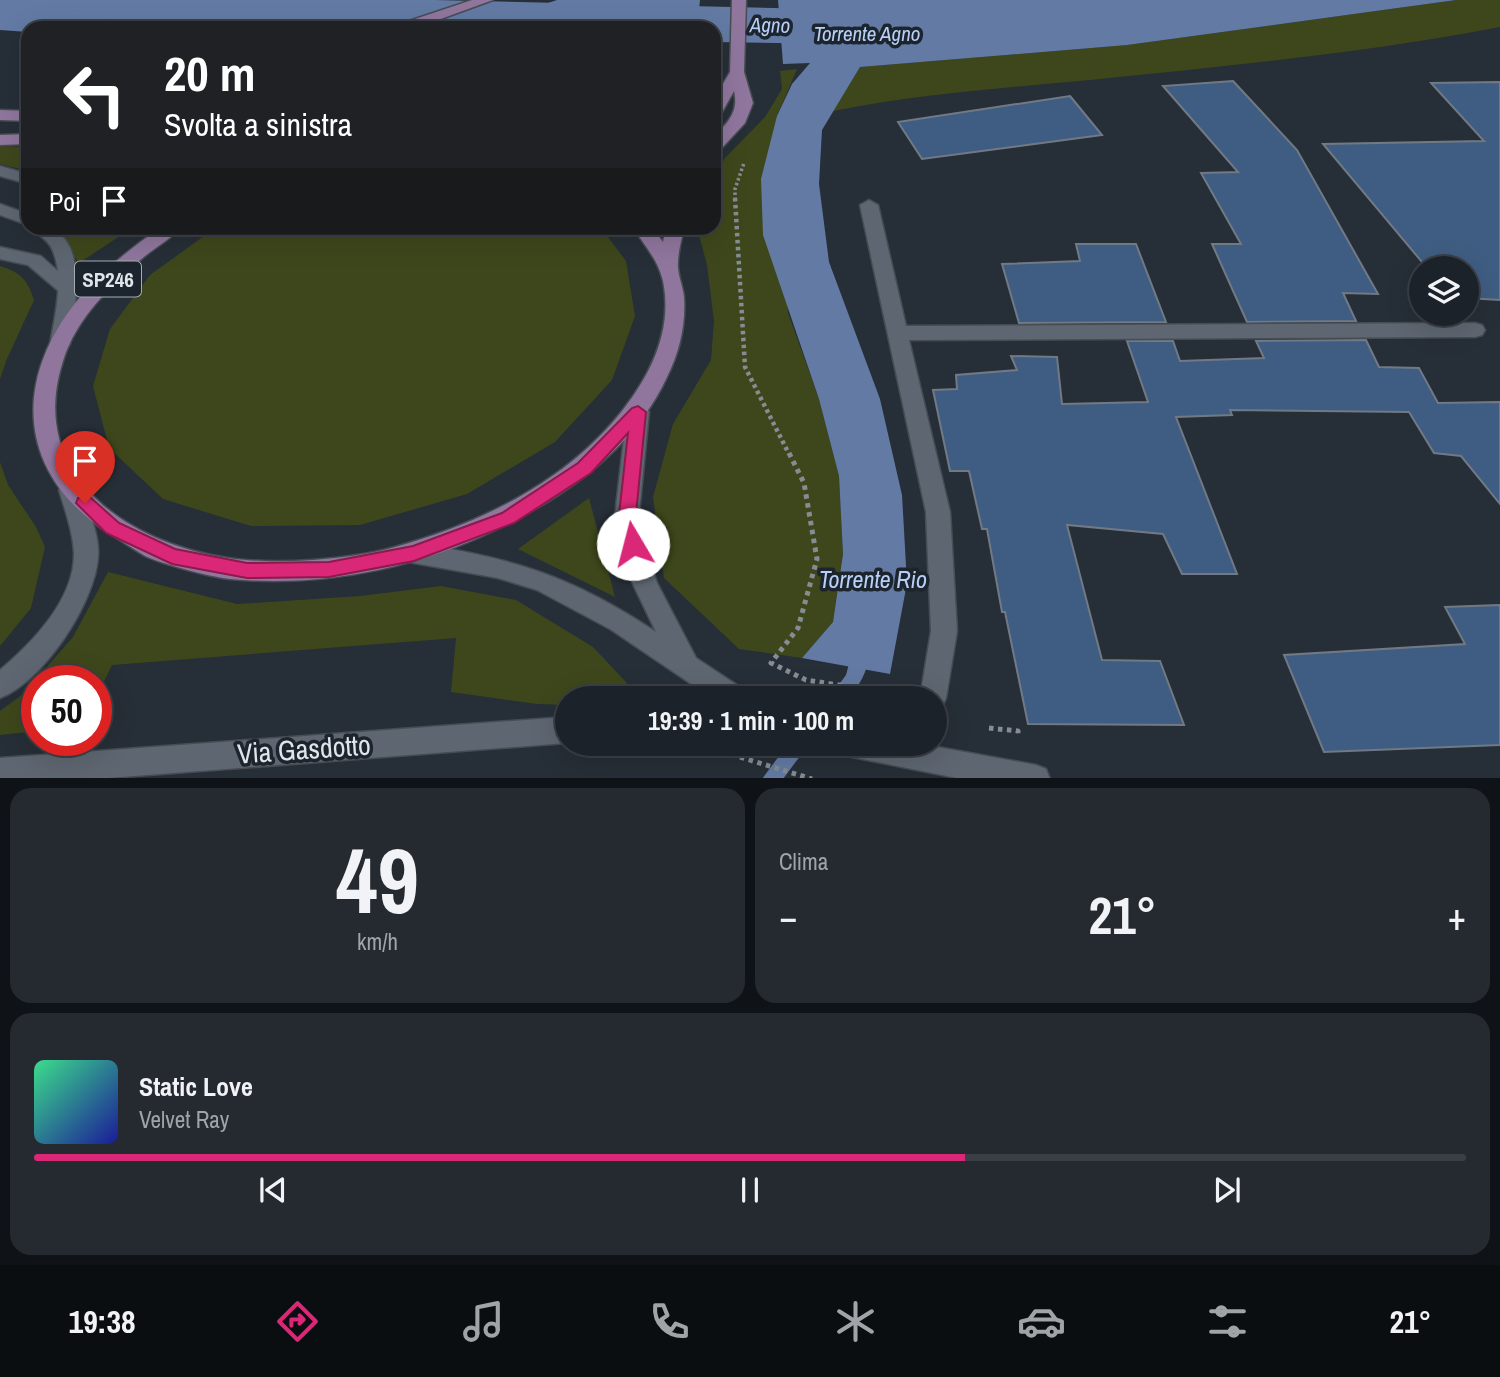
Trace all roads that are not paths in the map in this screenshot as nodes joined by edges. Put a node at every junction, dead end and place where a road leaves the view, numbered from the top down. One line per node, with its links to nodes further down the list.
1 (486, 0): 3 (main road)
2 (739, 0): 4 (main road)
3 (423, 21)
4 (737, 72): 5 (main road); 10 (main road)
5 (721, 101)
6 (0, 115): 7 (main road)
7 (21, 116)
8 (21, 139): 9 (main road)
9 (0, 140)
10 (721, 140)
11 (0, 171): 12 (street)
12 (21, 177)
13 (869, 205): 24 (street)
14 (0, 209): 15 (street)
15 (21, 217)
16 (52, 235): 22 (street)
17 (160, 235): 25 (main road, SP246)
18 (648, 235): 21 (main road, SP246)
19 (674, 235): 21 (main road, SP246)
20 (0, 253): 22 (street)
21 (668, 265): 26 (main road, SP246)
22 (68, 289): 25 (street)
23 (1475, 330): 24 (street)
24 (899, 333): 32 (street)
25 (60, 344): 27 (main road, SP246)
26 (638, 412): 28 (main road, SP246); 29 (street)
27 (71, 490): 28 (main road, SP246); 30 (street)
28 (414, 553): 29 (street)
29 (688, 669): 31 (street)
30 (0, 686)
31 (715, 686)
32 (935, 686)
33 (555, 731): 35 (street, Via Gasdotto)
34 (941, 756): 36 (street)
35 (0, 772)
36 (1032, 778)

